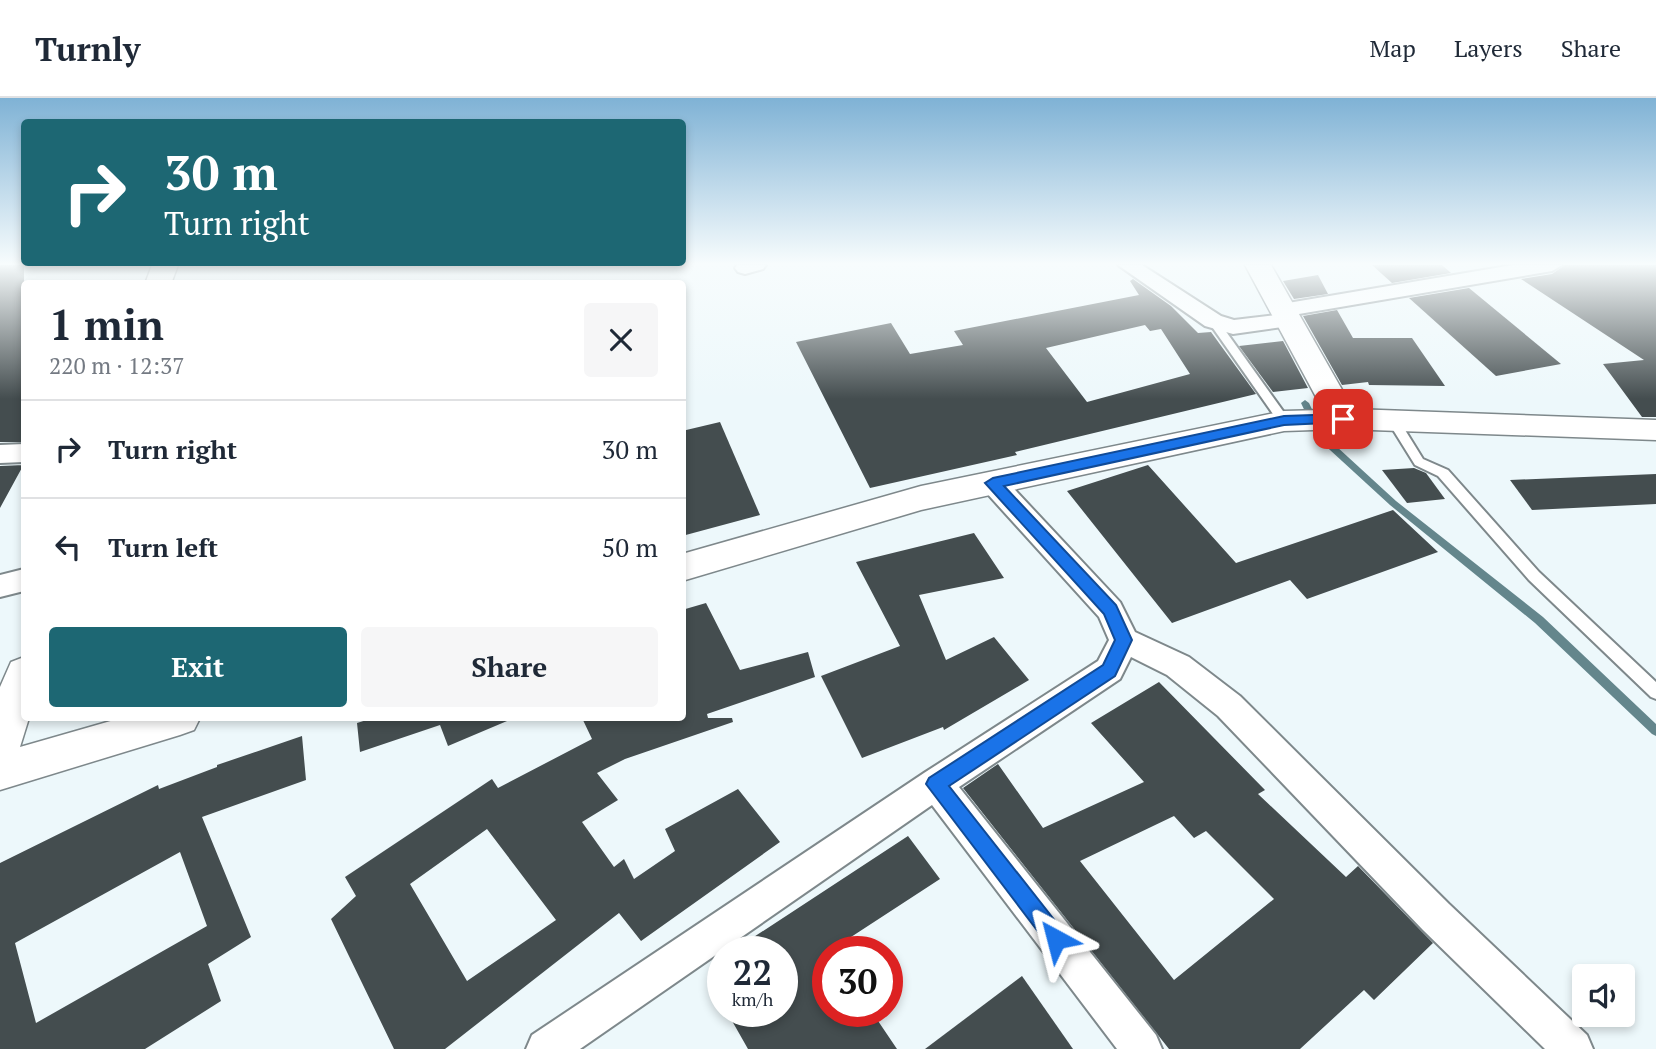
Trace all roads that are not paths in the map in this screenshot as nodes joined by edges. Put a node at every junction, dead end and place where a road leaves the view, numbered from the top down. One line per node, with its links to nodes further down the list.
1 (1195, 309): 5 (street)
2 (1282, 309): 4 (street)
3 (1315, 309): 4 (street)
4 (1285, 315): 5 (street); 6 (street)
5 (1213, 321): 7 (lane)
6 (1343, 419): 7 (street); 8 (street)
7 (1284, 421): 12 (street)
8 (1393, 421): 9 (street); 18 (lane)
9 (1656, 430)
10 (21, 453): 11 (street)
11 (0, 454)
12 (993, 483): 13 (street); 16 (street)
13 (686, 568)
14 (21, 581): 15 (street)
15 (0, 586)
16 (1124, 640): 22 (street); 25 (street)
17 (21, 682): 20 (street)
18 (1656, 692)
19 (170, 721): 21 (street)
20 (0, 746)
21 (0, 771)
22 (936, 784): 23 (street); 24 (street)
23 (546, 1049)
24 (1142, 1049)
25 (1573, 1049)

